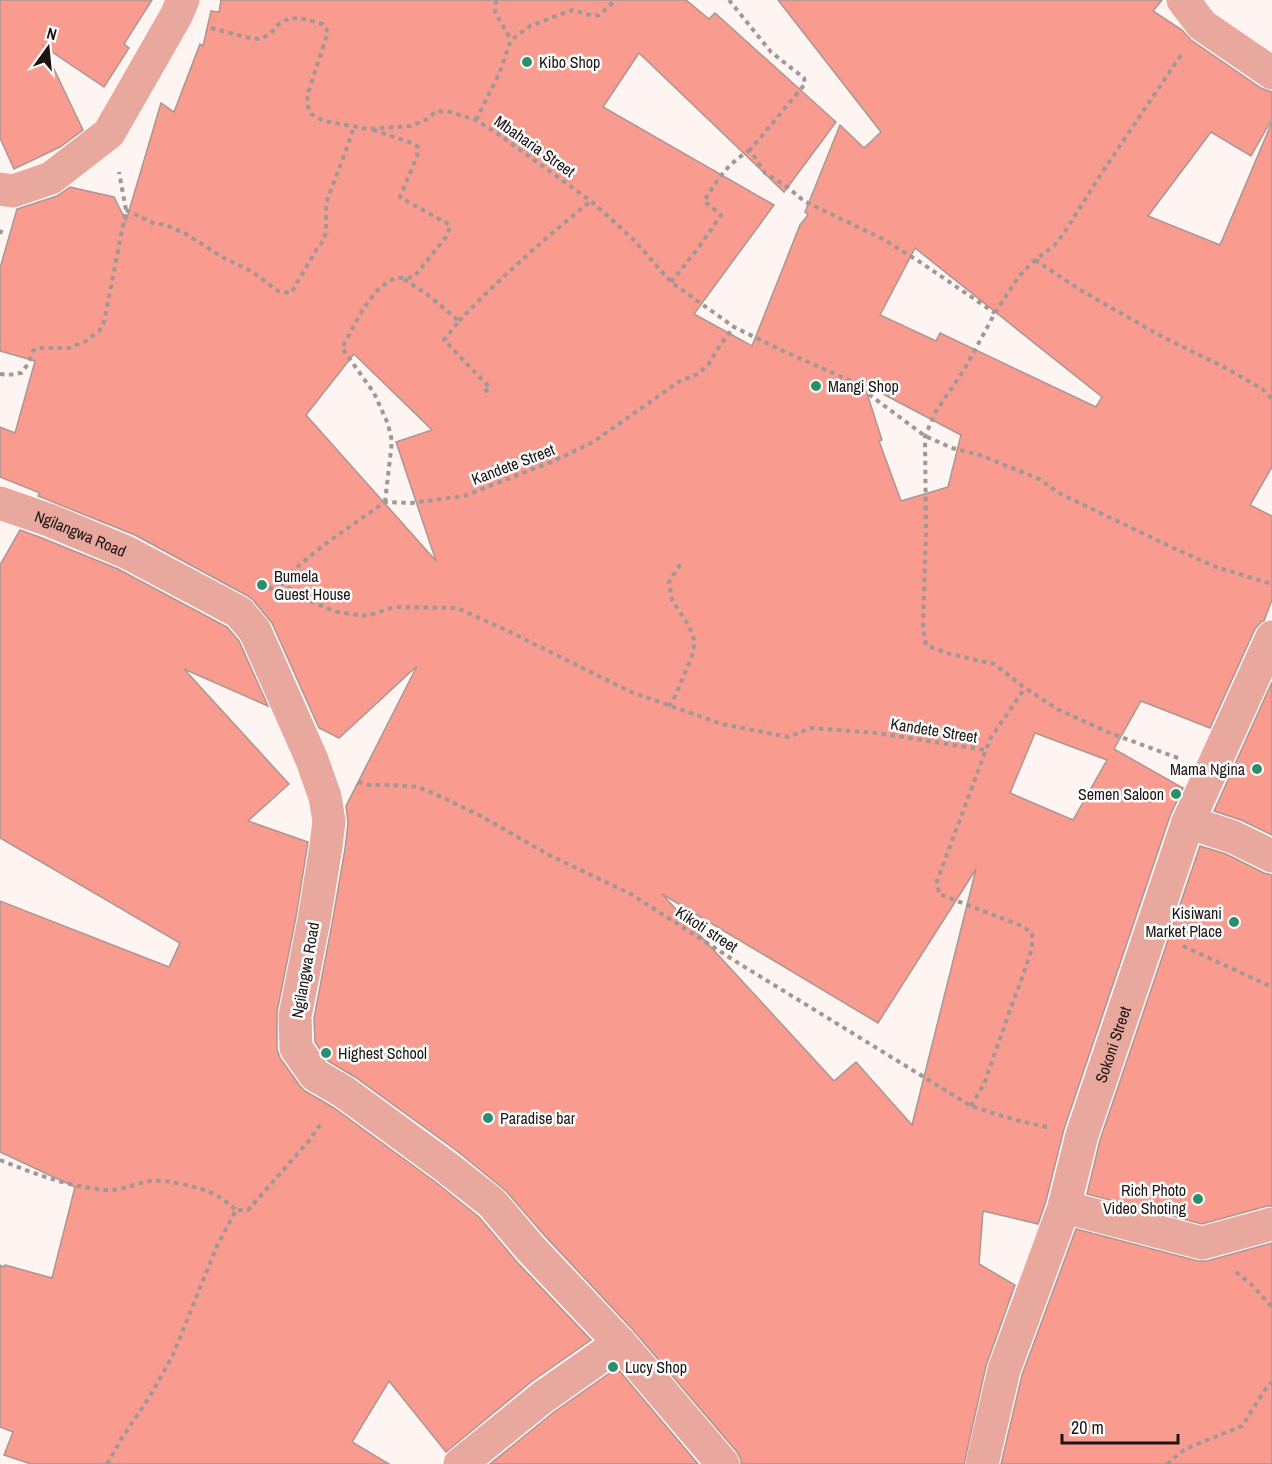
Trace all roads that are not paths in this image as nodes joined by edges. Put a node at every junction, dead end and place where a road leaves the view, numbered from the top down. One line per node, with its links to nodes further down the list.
1 (180, 8): 4 (street)
2 (1193, 13): 3 (street)
3 (1272, 73)
4 (0, 189)
5 (0, 503): 11 (street, Ngilangwa Road)
6 (1272, 637): 7 (street, Sokoni Street)
7 (1188, 822): 8 (street); 9 (street, Sokoni Street)
8 (1272, 856)
9 (1064, 1207): 10 (street); 14 (street, Sokoni Street)
10 (1272, 1224)
11 (620, 1343): 12 (street); 13 (street, Ngilangwa Road)
12 (460, 1464)
13 (723, 1464)
14 (982, 1464)

